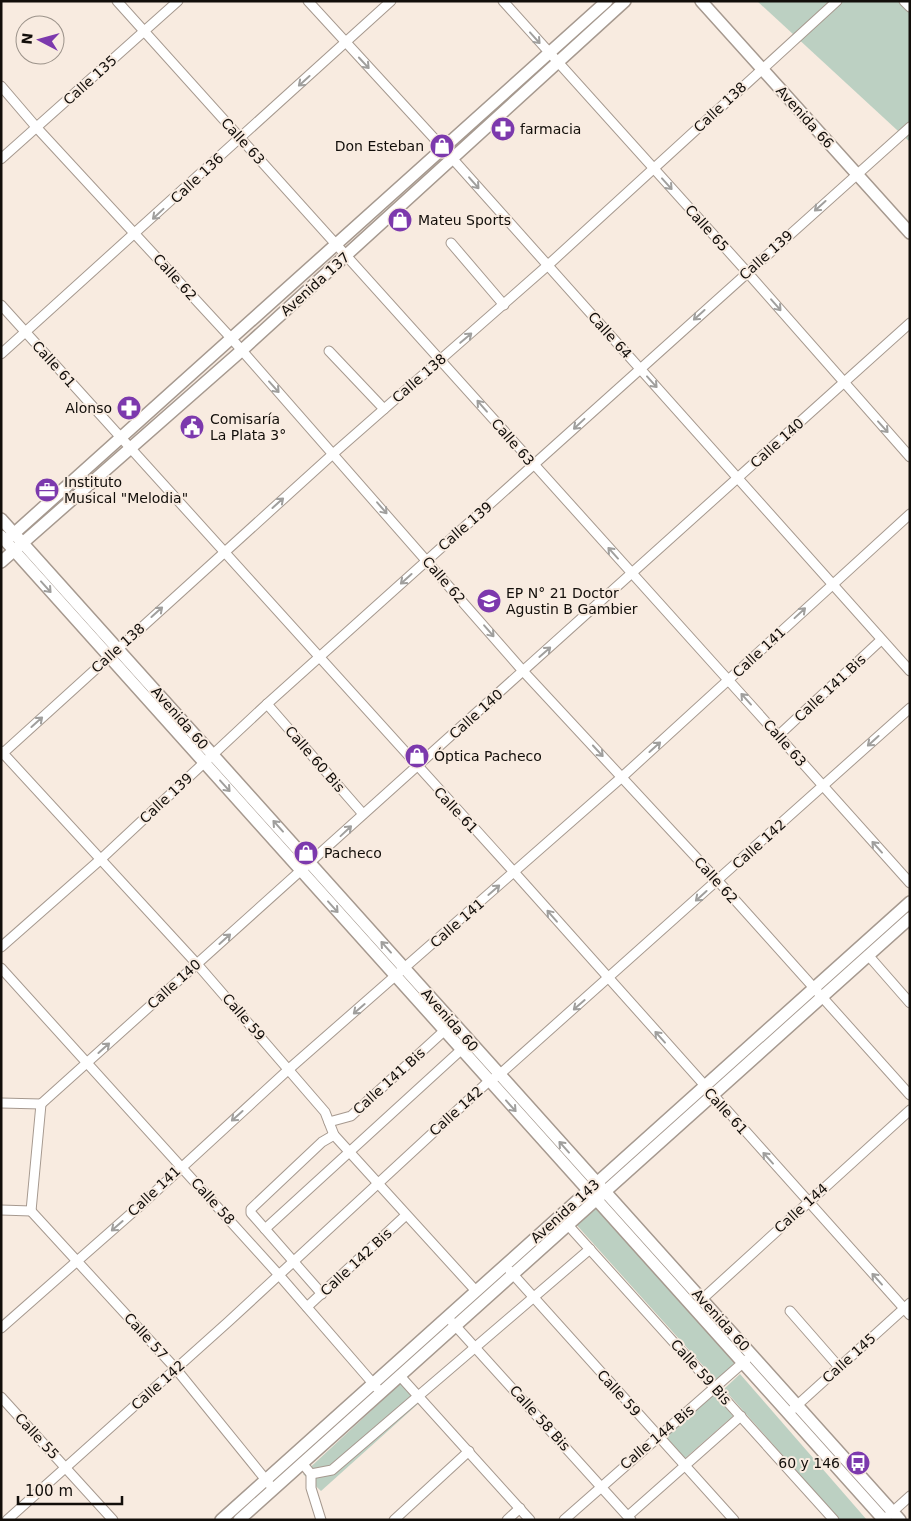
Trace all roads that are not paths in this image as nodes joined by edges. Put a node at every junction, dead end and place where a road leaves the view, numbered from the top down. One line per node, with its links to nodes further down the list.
1 (117, 1): 13 (street, Calle 63)
2 (178, 1): 13 (street, Calle 135)
3 (308, 1): 14 (street, Calle 64)
4 (392, 1): 14 (street, Calle 136)
5 (503, 1): 15 (street, Calle 65, one-way to 15)
6 (607, 1): 15 (main road, Avenida 137)
7 (625, 1): 16 (main road, Avenida 137)
8 (701, 1): 17 (main road, Avenida 66)
9 (709, 1): 17 (main road, Avenida 66)
10 (837, 1): 17 (street, Calle 138)
11 (904, 1): 12 (street)
12 (910, 7)
13 (144, 32): 20 (street, Calle 135); 21 (street, Calle 63)
14 (345, 44): 21 (street, Calle 136, one-way to 21); 22 (street, Calle 64, one-way to 22)
15 (548, 53): 16 (street, Calle 65); 22 (main road, Avenida 137)
16 (558, 64): 24 (main road, Avenida 137); 25 (street, Calle 65)
17 (764, 67): 25 (street, Calle 138); 26 (main road, Avenida 66)
18 (1, 86): 20 (street, Calle 62)
19 (910, 127): 26 (street, Calle 139)
20 (37, 128): 23 (street, Calle 135); 29 (street, Calle 62)
21 (240, 138): 29 (street, Calle 136, one-way to 29); 31 (street, Calle 63)
22 (443, 148): 24 (street, Calle 64); 31 (main road, Avenida 137)
23 (1, 159)
24 (453, 159): 32 (main road, Avenida 137); 33 (street, Calle 64, one-way to 33)
25 (654, 169): 33 (street, Calle 138); 34 (street, Calle 65, one-way to 34)
26 (859, 172): 27 (main road, Avenida 66); 28 (main road, Avenida 66); 34 (street, Calle 139, one-way to 34)
27 (910, 224)
28 (910, 233)
29 (136, 234): 38 (street, Calle 136); 39 (street, Calle 62)
30 (451, 243): 36 (street)
31 (336, 245): 32 (street, Calle 63); 39 (main road, Avenida 137)
32 (346, 256): 40 (main road, Avenida 137); 43 (street, Calle 63)
33 (547, 266): 36 (street, Calle 138); 44 (street, Calle 64)
34 (747, 272): 44 (street, Calle 139, one-way to 44); 45 (street, Calle 65, one-way to 45)
35 (1, 305): 38 (street, Calle 61)
36 (504, 306): 43 (street, Calle 138, one-way to 36)
37 (910, 323): 45 (street, Calle 140)
38 (25, 332): 42 (street, Calle 136); 47 (street, Calle 61)
39 (231, 338): 40 (street, Calle 62); 47 (main road, Avenida 137)
40 (241, 350): 48 (main road, Avenida 137); 49 (street, Calle 62, one-way to 49)
41 (329, 351): 46 (street)
42 (1, 354)
43 (441, 359): 46 (street, Calle 138); 51 (street, Calle 63, one-way to 43)
44 (640, 369): 51 (street, Calle 139, one-way to 51); 52 (street, Calle 64, one-way to 52)
45 (844, 383): 50 (street, Calle 65, one-way to 50); 52 (street, Calle 140)
46 (384, 409): 49 (street, Calle 138)
47 (121, 437): 48 (street, Calle 61); 55 (main road, Avenida 137)
48 (131, 448): 56 (main road, Avenida 137); 57 (street, Calle 61)
49 (334, 453): 57 (street, Calle 138, one-way to 49); 58 (street, Calle 62, one-way to 58)
50 (910, 457)
51 (534, 466): 58 (street, Calle 139); 60 (street, Calle 63, one-way to 51)
52 (738, 478): 60 (street, Calle 140); 61 (street, Calle 64)
53 (910, 514): 61 (street, Calle 141)
54 (1, 519): 55 (main road, Avenida 60)
55 (6, 539): 56 (main road, Avenida 60)
56 (18, 547): 59 (main road, Avenida 137); 63 (main road, Avenida 60); 64 (main road, Avenida 60, one-way to 64)
57 (224, 552): 63 (street, Calle 138, one-way to 57); 65 (street, Calle 61)
58 (427, 560): 65 (street, Calle 139, one-way to 65); 66 (street, Calle 62, one-way to 66)
59 (1, 562)
60 (632, 575): 66 (street, Calle 140, one-way to 60); 68 (street, Calle 63)
61 (831, 584): 62 (street, Calle 64); 68 (street, Calle 141, one-way to 61)
62 (881, 640): 67 (street, Calle 64); 71 (street, Calle 141 Bis)
63 (118, 648): 64 (street, Calle 138); 73 (main road, Avenida 60)
64 (108, 657): 72 (street, Calle 138, one-way to 64); 73 (main road, Avenida 60)
65 (318, 657): 69 (street, Calle 139); 74 (street, Calle 61)
66 (523, 671): 74 (street, Calle 140); 75 (street, Calle 62, one-way to 75)
67 (910, 671)
68 (730, 680): 71 (street, Calle 63, one-way to 68); 75 (street, Calle 141, one-way to 68)
69 (267, 704): 73 (street, Calle 139); 77 (street, Calle 60 Bis)
70 (910, 708): 76 (street, Calle 142, one-way to 76)
71 (779, 735): 76 (street, Calle 63)
72 (2, 753): 78 (street, Calle 59)
73 (208, 758): 78 (street, Calle 139); 79 (main road, Avenida 60, one-way to 73); 80 (main road, Avenida 60, one-way to 80)
74 (417, 767): 77 (street, Calle 140); 81 (street, Calle 61)
75 (622, 777): 81 (street, Calle 141); 82 (street, Calle 62)
76 (823, 786): 82 (street, Calle 142); 83 (street, Calle 63, one-way to 76)
77 (363, 814): 79 (street, Calle 140, one-way to 77)
78 (100, 859): 86 (street, Calle 139); 88 (street, Calle 59)
79 (310, 863): 80 (street, Calle 140); 90 (main road, Avenida 60, one-way to 79)
80 (301, 872): 88 (street, Calle 140, one-way to 80); 91 (main road, Avenida 60, one-way to 91)
81 (514, 872): 90 (street, Calle 141, one-way to 81); 92 (street, Calle 61, one-way to 81)
82 (718, 881): 92 (street, Calle 142, one-way to 92); 93 (street, Calle 62)
83 (910, 883)
84 (910, 902): 93 (main road, Avenida 143)
85 (910, 918): 87 (main road, Avenida 143)
86 (1, 947)
87 (868, 955): 93 (main road, Avenida 143); 94 (street)
88 (197, 964): 97 (street, Calle 140, one-way to 88); 98 (street, Calle 59)
89 (1, 968): 97 (street, Calle 58)
90 (405, 969): 91 (street, Calle 141); 99 (main road, Avenida 60)
91 (396, 977): 95 (main road, Avenida 60); 98 (street, Calle 141, one-way to 98)
92 (608, 980): 99 (street, Calle 142, one-way to 99); 101 (street, Calle 61, one-way to 92)
93 (817, 992): 101 (main road, Avenida 143); 102 (street, Calle 62)
94 (910, 1003)
95 (444, 1031): 96 (main road, Avenida 60); 106 (street, Calle 141 Bis)
96 (461, 1050): 100 (main road, Avenida 60); 108 (street)
97 (87, 1063): 104 (street, Calle 140); 109 (street, Calle 58)
98 (289, 1069): 106 (street, Calle 59); 109 (street, Calle 141, one-way to 109)
99 (499, 1075): 100 (street, Calle 142); 111 (main road, Avenida 60, one-way to 99)
100 (489, 1081): 110 (street, Calle 142); 112 (main road, Avenida 60, one-way to 112)
101 (707, 1090): 111 (main road, Avenida 143); 113 (street, Calle 61, one-way to 101)
102 (910, 1095)
103 (1, 1102): 104 (street)
104 (41, 1104): 115 (street)
105 (910, 1110): 113 (street, Calle 144)
106 (329, 1122): 107 (street, Calle 59)
107 (334, 1135): 108 (street, Calle 59); 118 (street)
108 (348, 1150): 110 (street, Calle 59); 118 (street)
109 (181, 1166): 120 (street, Calle 141, one-way to 120); 123 (street, Calle 58)
110 (378, 1183): 116 (street, Calle 59); 121 (street, Calle 142)
111 (601, 1187): 112 (main road, Avenida 143); 127 (main road, Avenida 60)
112 (591, 1195): 117 (main road, Avenida 143); 122 (main road, Avenida 143); 129 (main road, Avenida 60)
113 (808, 1202): 127 (street, Calle 144); 130 (street, Calle 61, one-way to 113)
114 (1, 1210): 115 (street)
115 (31, 1211): 120 (street, Calle 57)
116 (406, 1216): 124 (street, Calle 59); 125 (street, Calle 142 Bis)
117 (567, 1224): 119 (street, Calle 59 Bis); 122 (main road, Avenida 143)
118 (265, 1229): 121 (street)
119 (590, 1249): 126 (street); 141 (street, Calle 59 Bis)
120 (77, 1260): 133 (street, Calle 141); 138 (street, Calle 57)
121 (294, 1260): 123 (street, Calle 142); 125 (street)
122 (508, 1270): 124 (main road, Avenida 143); 126 (street, Calle 59); 132 (main road, Avenida 143)
123 (279, 1274): 128 (street, Calle 58); 138 (street, Calle 142)
124 (476, 1291): 132 (main road, Avenida 143)
125 (322, 1294): 128 (street, Calle 142 Bis)
126 (534, 1297): 134 (street); 147 (street, Calle 59)
127 (702, 1299): 129 (street, Calle 144); 135 (main road, Avenida 60)
128 (307, 1307): 140 (street, Calle 58)
129 (693, 1308): 136 (main road, Avenida 60)
130 (908, 1309): 137 (street, Calle 145)
131 (790, 1311): 137 (street)
132 (451, 1322): 134 (street, Calle 58 Bis); 139 (main road, Avenida 143); 140 (main road, Avenida 143)
133 (1, 1328)
134 (476, 1347): 143 (street); 154 (street, Calle 58 Bis)
135 (752, 1354): 136 (street, Calle 144 Bis); 144 (main road, Avenida 60)
136 (743, 1363): 141 (street, Calle 144 Bis); 145 (main road, Avenida 60)
137 (839, 1367): 144 (street, Calle 145)
138 (176, 1369): 151 (street, Calle 142); 153 (street, Calle 57)
139 (400, 1376): 140 (main road, Avenida 143); 143 (street)
140 (377, 1388): 149 (main road, Avenida 143); 153 (main road, Avenida 143)
141 (715, 1388): 146 (street, Calle 59 Bis); 147 (street, Calle 144 Bis)
142 (1, 1397): 151 (street, Calle 55)
143 (419, 1397): 148 (street); 152 (street)
144 (798, 1404): 145 (street, Calle 145); 157 (main road, Avenida 60)
145 (788, 1413): 170 (main road, Avenida 60)
146 (741, 1416): 150 (street); 169 (street, Calle 59 Bis)
147 (657, 1436): 150 (street, Calle 59); 154 (street, Calle 144 Bis)
148 (469, 1451): 156 (street); 164 (street)
149 (302, 1463): 152 (street); 153 (main road, Avenida 143)
150 (684, 1465): 158 (street); 168 (street, Calle 59)
151 (66, 1467): 159 (street, Calle 142); 160 (street, Calle 55)
152 (311, 1474): 163 (street)
153 (270, 1484): 161 (main road, Avenida 143); 162 (main road, Avenida 143)
154 (600, 1486): 158 (street, Calle 58 Bis); 167 (street, Calle 144 Bis)
155 (910, 1496): 157 (street)
156 (520, 1508): 165 (street); 166 (street)
157 (897, 1515): 170 (street)
158 (630, 1518)
159 (6, 1520)
160 (113, 1520)
161 (221, 1520)
162 (239, 1520)
163 (322, 1520)
164 (394, 1520)
165 (508, 1520)
166 (530, 1520)
167 (564, 1520)
168 (734, 1520)
169 (834, 1520)
170 (883, 1520)

